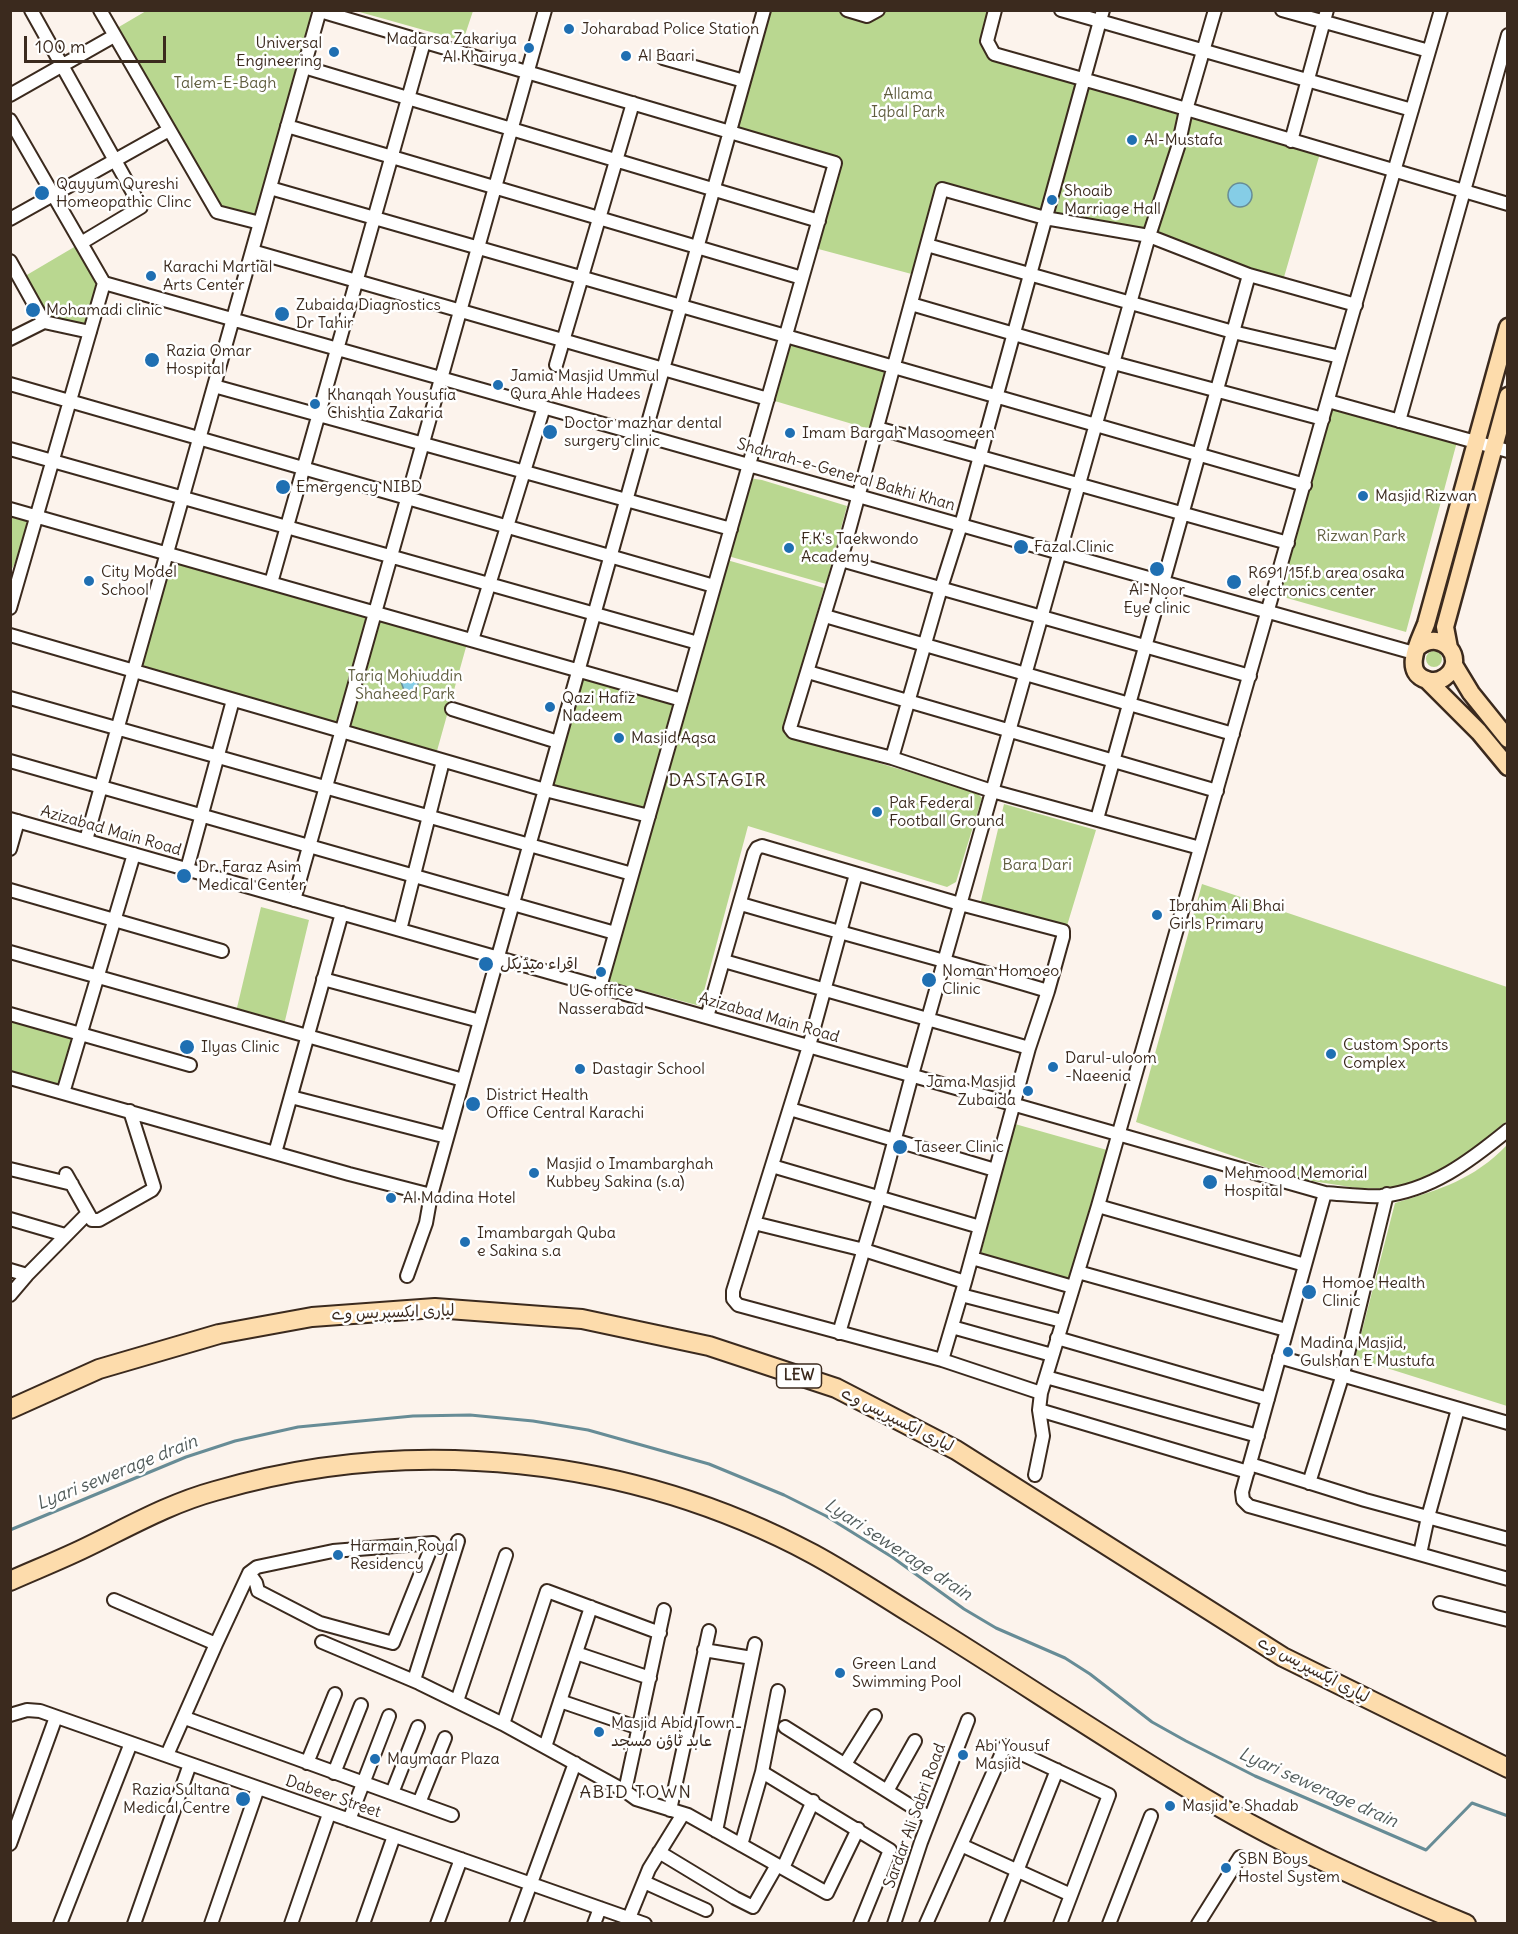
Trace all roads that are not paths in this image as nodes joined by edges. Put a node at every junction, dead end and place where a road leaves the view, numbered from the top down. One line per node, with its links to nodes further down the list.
1 (30, 10): 21 (street)
2 (100, 10): 16 (street)
3 (545, 10): 23 (street)
4 (764, 10): 26 (street)
5 (848, 10): 6 (street)
6 (878, 10)
7 (995, 10): 24 (street)
8 (1061, 10): 13 (street)
9 (1215, 10): 18 (street)
10 (1282, 10): 14 (street)
11 (1441, 10): 19 (street)
12 (320, 11): 17 (street); 22 (street)
13 (1101, 16): 18 (street); 24 (street)
14 (1325, 16): 19 (street); 25 (street)
15 (1508, 35): 45 (street)
16 (114, 36): 21 (street); 35 (street)
17 (424, 42): 23 (street); 28 (street)
18 (1203, 51): 25 (street); 30 (street)
19 (1429, 51): 31 (street)
20 (663, 58): 26 (street)
21 (62, 66): 27 (street); 39 (street)
22 (304, 67): 28 (street); 33 (street)
23 (528, 72): 29 (street); 34 (street)
24 (1083, 80): 30 (street); 50 (street)
25 (1307, 80): 31 (street); 37 (street)
26 (744, 81): 36 (street)
27 (10, 95)
28 (408, 98): 34 (street); 38 (street)
29 (633, 103): 36 (street); 40 (street)
30 (1186, 110): 37 (street); 54 (street)
31 (1412, 110): 41 (street)
32 (10, 120): 46 (street)
33 (287, 126): 38 (street); 42 (street)
34 (512, 129): 40 (street); 43 (street)
35 (169, 130): 39 (street); 53 (street)
36 (730, 132): 44 (street); 52 (street)
37 (1291, 141): 41 (street)
38 (392, 157): 43 (street); 48 (street)
39 (115, 160): 46 (street); 55 (street)
40 (616, 160): 44 (street); 49 (street)
41 (1395, 172): 45 (street); 69 (street)
42 (270, 188): 48 (street); 53 (street)
43 (495, 188): 49 (street); 58 (street)
44 (714, 189): 52 (street); 57 (street)
45 (1465, 191): 47 (street); 99 (street)
46 (53, 194): 51 (street); 55 (street)
47 (1508, 204)
48 (375, 218): 58 (street); 65 (street)
49 (599, 218): 57 (street); 63 (street)
50 (1044, 218): 54 (street); 56 (street); 61 (street)
51 (10, 219)
52 (819, 220): 64 (street)
53 (260, 223): 59 (street)
54 (1149, 236): 62 (street); 67 (street)
55 (81, 243): 66 (street)
56 (927, 245): 61 (street); 68 (street)
57 (697, 247): 64 (street); 70 (street)
58 (478, 248): 63 (street); 71 (street)
59 (252, 251): 65 (street); 72 (street)
60 (10, 261): 73 (street)
61 (1029, 275): 67 (street); 76 (street)
62 (1249, 275): 69 (street); 77 (street)
63 (581, 278): 70 (street); 80 (street)
64 (802, 278): 78 (street)
65 (357, 281): 71 (street); 81 (street)
66 (104, 282): 72 (street, Shahrah-e-General Bakhi Khan); 75 (street)
67 (1131, 303): 77 (street); 83 (street)
68 (911, 304): 76 (street); 85 (street)
69 (1356, 305): 82 (street)
70 (681, 306): 78 (street); 86 (street)
71 (460, 311): 80 (street); 87 (street)
72 (233, 319): 81 (street, Shahrah-e-General Bakhi Khan); 89 (street)
73 (44, 322): 75 (street); 79 (street)
74 (1508, 327): 104 (main road)
75 (90, 332): 94 (street)
76 (1013, 332): 83 (street); 91 (street)
77 (1233, 332): 82 (street); 90 (street)
78 (786, 336): 85 (street); 93 (street)
79 (10, 339)
80 (563, 340): 84 (street); 86 (street)
81 (337, 348): 87 (street, Shahrah-e-General Bakhi Khan); 97 (street)
82 (1340, 357): 95 (street)
83 (1114, 363): 90 (street); 100 (street)
84 (556, 365)
85 (894, 367): 91 (street); 101 (street)
86 (663, 369): 93 (street); 102 (street)
87 (441, 378): 96 (street, Shahrah-e-General Bakhi Khan); 105 (street)
88 (10, 384): 94 (street)
89 (214, 386): 97 (street); 103 (street)
90 (1217, 389): 98 (street); 108 (street)
91 (996, 396): 100 (street); 109 (street)
92 (1508, 396): 107 (main road)
93 (768, 399): 111 (street)
94 (70, 400): 103 (street); 110 (street)
95 (1328, 401): 98 (street); 99 (street)
96 (544, 407): 102 (street, Shahrah-e-General Bakhi Khan); 113 (street)
97 (319, 415): 105 (street); 112 (street)
98 (1323, 420): 115 (street)
99 (1399, 421): 104 (street)
100 (1097, 425): 108 (street); 114 (street)
101 (877, 428): 109 (street); 116 (street)
102 (644, 435): 111 (street, Shahrah-e-General Bakhi Khan); 119 (street)
103 (200, 437): 112 (street); 117 (street)
104 (1475, 443): 107 (street); 150 (main road)
105 (423, 444): 113 (street); 118 (street)
106 (10, 448): 110 (street)
107 (1500, 449): 149 (main road)
108 (1199, 455): 115 (street); 121 (street)
109 (980, 457): 114 (street); 123 (street)
110 (53, 460): 117 (street); 122 (street)
111 (749, 465): 116 (street, Shahrah-e-General Bakhi Khan); 126 (street)
112 (304, 467): 118 (street); 124 (street)
113 (524, 471): 119 (street); 125 (street)
114 (1080, 484): 121 (street); 128 (street)
115 (1305, 485): 127 (street)
116 (858, 496): 123 (street, Shahrah-e-General Bakhi Khan); 132 (street)
117 (183, 497): 124 (street); 129 (street)
118 (407, 497): 125 (street); 130 (street)
119 (626, 500): 126 (street); 131 (street)
120 (10, 509): 122 (street)
121 (1182, 515): 127 (street); 133 (street)
122 (37, 517): 129 (street); 138 (street)
123 (961, 525): 128 (street, Shahrah-e-General Bakhi Khan); 137 (street)
124 (287, 526): 130 (street); 134 (street)
125 (507, 526): 131 (street); 135 (street)
126 (731, 529): 136 (street)
127 (1288, 543): 139 (street)
128 (1061, 553): 133 (street, Shahrah-e-General Bakhi Khan); 143 (street)
129 (167, 554): 134 (street); 153 (street)
130 (391, 556): 135 (street); 140 (street)
131 (611, 556): 136 (street); 141 (street)
132 (841, 560): 137 (street); 142 (street)
133 (1163, 582): 139 (street, Shahrah-e-General Bakhi Khan); 148 (street)
134 (271, 583): 140 (street)
135 (489, 584): 141 (street); 145 (street)
136 (714, 586): 146 (street)
137 (940, 588): 143 (street); 147 (street)
138 (10, 608)
139 (1268, 612): 150 (street, Shahrah-e-General Bakhi Khan); 156 (street)
140 (375, 613): 145 (street); 166 (street)
141 (594, 613): 146 (street); 152 (street)
142 (825, 616): 147 (street); 154 (street)
143 (1042, 617): 148 (street); 155 (street)
144 (10, 635): 153 (street)
145 (472, 640): 152 (street)
146 (698, 643): 160 (street)
147 (924, 645): 155 (street); 161 (street)
148 (1145, 646): 156 (street); 162 (street)
149 (1449, 648): 150 (main road); 151 (main road)
150 (1416, 650): 157 (main road)
151 (1454, 665): 157 (main road); 168 (main road)
152 (578, 670): 160 (street); 169 (street)
153 (133, 672): 159 (street); 164 (street)
154 (808, 672): 161 (street); 171 (street)
155 (1026, 674): 162 (street); 165 (street)
156 (1250, 676): 167 (street)
157 (1427, 680): 175 (main road)
158 (10, 698): 164 (street)
159 (233, 700): 166 (street); 170 (street)
160 (682, 700): 182 (street)
161 (907, 700): 165 (street); 171 (street)
162 (1129, 704): 167 (street); 172 (street)
163 (452, 709): 169 (street)
164 (117, 729): 170 (street); 176 (street)
165 (1010, 730): 172 (street); 179 (street)
166 (341, 731): 173 (street); 177 (street)
167 (1233, 734): 180 (street)
168 (1508, 739)
169 (558, 742): 178 (street)
170 (217, 758): 177 (street); 181 (street)
171 (892, 758): 179 (street)
172 (1113, 760): 180 (street); 184 (street)
173 (443, 761): 178 (street); 183 (street)
174 (10, 762): 176 (street)
175 (1508, 767)
176 (101, 787): 181 (street); 186 (street)
177 (325, 788): 183 (street); 187 (street)
178 (545, 790): 182 (street); 188 (street)
179 (992, 791): 184 (street); 200 (street)
180 (1217, 791): 189 (street)
181 (201, 816): 187 (street); 192 (street)
182 (649, 816): 193 (street)
183 (429, 817): 188 (street); 195 (street)
184 (1097, 819): 189 (street)
185 (14, 820): 186 (street, Azizabad Main Road); 190 (street)
186 (86, 840): 191 (street, Azizabad Main Road)
187 (309, 846): 195 (street); 197 (street)
188 (529, 846): 193 (street); 198 (street)
189 (1200, 848): 234 (street)
190 (10, 849)
191 (134, 854): 192 (street, Azizabad Main Road); 202 (street)
192 (187, 869): 197 (street, Azizabad Main Road)
193 (632, 874): 204 (street)
194 (856, 874): 199 (street); 200 (street); 205 (street)
195 (414, 876): 198 (street); 203 (street)
196 (10, 890): 202 (street)
197 (294, 900): 201 (street, Azizabad Main Road)
198 (513, 904): 204 (street); 208 (street)
199 (741, 904): 205 (street); 210 (street)
200 (960, 904): 209 (street); 215 (street)
201 (342, 913): 203 (street, Azizabad Main Road); 212 (street)
202 (114, 920): 206 (street); 211 (street)
203 (400, 930): 208 (street, Azizabad Main Road)
204 (615, 933): 213 (street)
205 (840, 933): 209 (street); 214 (street)
206 (222, 951)
207 (10, 952): 211 (street)
208 (498, 958): 213 (street, Azizabad Main Road); 219 (street)
209 (945, 959): 215 (street); 218 (street)
210 (724, 961): 214 (street); 217 (street)
211 (97, 977): 220 (street); 221 (street)
212 (324, 979): 219 (street); 221 (street)
213 (600, 987): 217 (street, Azizabad Main Road)
214 (824, 991): 218 (street); 222 (street)
215 (1048, 991): 223 (street)
216 (10, 1014): 220 (street)
217 (707, 1017): 222 (street, Azizabad Main Road)
218 (927, 1019): 223 (street); 225 (street)
219 (480, 1021): 227 (street)
220 (81, 1034): 224 (street); 228 (street)
221 (308, 1036): 227 (street); 229 (street)
222 (809, 1046): 225 (street, Azizabad Main Road); 231 (street)
223 (1029, 1048): 230 (street)
224 (190, 1065)
225 (912, 1075): 230 (street, Azizabad Main Road); 236 (street)
226 (10, 1078): 228 (street)
227 (463, 1080): 235 (street)
228 (63, 1092): 232 (street)
229 (291, 1096): 235 (street); 237 (street)
230 (1014, 1104): 234 (street, Azizabad Main Road); 240 (street)
231 (790, 1109): 236 (street); 238 (street)
232 (130, 1111): 237 (street); 246 (street)
233 (1508, 1131): 242 (street, Azizabad Main Road)
234 (1118, 1134): 241 (street, Azizabad Main Road); 245 (street)
235 (447, 1137): 243 (street)
236 (894, 1141): 240 (street); 244 (street)
237 (275, 1153): 243 (street)
238 (772, 1166): 244 (street); 248 (street)
239 (10, 1169): 246 (street)
240 (996, 1170): 249 (street)
241 (1325, 1193): 242 (street, Azizabad Main Road); 253 (street)
242 (1387, 1194): 270 (street)
243 (431, 1195): 257 (street)
244 (879, 1197): 249 (street); 251 (street)
245 (1098, 1206): 253 (street); 255 (street)
246 (88, 1214): 250 (street)
247 (10, 1219): 250 (street)
248 (754, 1223): 251 (street); 265 (street)
249 (980, 1227): 252 (street)
250 (65, 1235): 256 (street)
251 (864, 1250): 258 (street); 265 (street)
252 (972, 1258): 258 (street); 259 (street)
253 (1305, 1265): 264 (street)
254 (10, 1270): 256 (street)
255 (1078, 1272): 259 (street); 264 (street)
256 (27, 1275): 260 (street)
257 (407, 1276)
258 (965, 1282): 261 (street)
259 (1073, 1287): 262 (street)
260 (10, 1295)
261 (961, 1295): 262 (street); 263 (street)
262 (1062, 1321): 266 (street)
263 (952, 1327): 267 (street); 269 (street)
264 (1286, 1330): 268 (street)
265 (839, 1333): 269 (street)
266 (1057, 1338): 267 (street); 273 (street)
267 (1052, 1355): 271 (street)
268 (1279, 1357): 270 (street); 273 (street)
269 (942, 1360): 272 (street)
270 (1343, 1374): 275 (street); 281 (street)
271 (1046, 1377): 272 (street); 278 (street)
272 (1041, 1393): 276 (street)
273 (1268, 1399): 278 (street)
274 (10, 1409): 329 (highway, لیاری ایکسپریس وے / LEW)
275 (1458, 1409): 277 (street); 282 (street)
276 (1039, 1410): 279 (street); 280 (street)
277 (1508, 1423)
278 (1258, 1436): 279 (street)
279 (1249, 1468): 281 (street); 285 (street)
280 (1035, 1475)
281 (1309, 1483): 282 (street)
282 (1428, 1517): 283 (street); 285 (street)
283 (1508, 1539)
284 (458, 1541): 304 (street)
285 (1420, 1554): 288 (street)
286 (506, 1555): 307 (street)
287 (249, 1573): 287 (street); 298 (street)
288 (1508, 1579)
289 (10, 1581): 380 (highway)
290 (114, 1600): 298 (street)
291 (1440, 1603): 294 (street)
292 (591, 1608): 296 (street); 301 (street); 316 (street)
293 (664, 1610): 296 (street)
294 (1508, 1620)
295 (709, 1631): 300 (street)
296 (660, 1633): 303 (street)
297 (322, 1642): 304 (street)
298 (216, 1644): 314 (street)
299 (755, 1644): 302 (street)
300 (704, 1650): 302 (street); 340 (street)
301 (576, 1653): 303 (street); 308 (street)
302 (752, 1658): 348 (street)
303 (650, 1678): 319 (street)
304 (414, 1680): 307 (street)
305 (778, 1691): 331 (street)
306 (335, 1694): 325 (street)
307 (457, 1701): 316 (street)
308 (560, 1701): 319 (street); 323 (street)
309 (361, 1705): 332 (street)
310 (10, 1715): 313 (street, Dabeer Street)
311 (388, 1716): 333 (street)
312 (875, 1716): 328 (street)
313 (56, 1717): 322 (street, Dabeer Street); 350 (street)
314 (185, 1718): 324 (street); 325 (street)
315 (968, 1720): 345 (street, Sardar Ali Sabri Road)
316 (503, 1724): 323 (street)
317 (785, 1726): 328 (street)
318 (418, 1727): 337 (street)
319 (639, 1728): 335 (street)
320 (445, 1738): 339 (street)
321 (915, 1741): 336 (street)
322 (131, 1743): 324 (street, Dabeer Street); 364 (street)
323 (545, 1747): 326 (street)
324 (167, 1755): 327 (street, Dabeer Street)
325 (307, 1763): 332 (street)
326 (575, 1763): 335 (street); 359 (street)
327 (190, 1764): 334 (street, Dabeer Street); 365 (street)
328 (845, 1764): 336 (street)
329 (1508, 1768)
330 (1057, 1770): 352 (street); 357 (street); 360 (street)
331 (762, 1772): 338 (street); 351 (street)
332 (334, 1773): 333 (street)
333 (362, 1783): 337 (street); 346 (street)
334 (258, 1788): 341 (street, Dabeer Street); 366 (street)
335 (626, 1791): 340 (street)
336 (887, 1791): 345 (street)
337 (392, 1793): 339 (street)
338 (813, 1802): 347 (street); 356 (street)
339 (419, 1803): 343 (street)
340 (669, 1810): 342 (street)
341 (329, 1814): 346 (street, Dabeer Street); 367 (street)
342 (684, 1814): 348 (street); 353 (street)
343 (452, 1815)
344 (1151, 1816): 378 (street)
345 (930, 1818): 374 (street, Sardar Ali Sabri Road)
346 (349, 1820): 349 (street, Dabeer Street)
347 (858, 1830): 356 (street); 373 (street)
348 (716, 1831): 351 (street)
349 (394, 1836): 355 (street, Dabeer Street); 368 (street)
350 (10, 1844)
351 (741, 1845): 356 (street)
352 (961, 1845): 357 (street); 375 (street)
353 (659, 1852): 356 (street); 358 (street)
354 (1240, 1857): 379 (street)
355 (460, 1859): 359 (street, Dabeer Street); 369 (street)
356 (780, 1866)
357 (1017, 1870): 360 (street); 376 (street)
358 (644, 1882): 362 (street); 363 (street)
359 (530, 1883): 361 (street, Dabeer Street); 370 (street)
360 (1071, 1895): 377 (street)
361 (600, 1908): 363 (street, Dabeer Street); 371 (street)
362 (706, 1910)
363 (629, 1918): 372 (street, Dabeer Street)
364 (60, 1923)
365 (134, 1923)
366 (211, 1923)
367 (291, 1923)
368 (363, 1923)
369 (437, 1923)
370 (516, 1923)
371 (594, 1923)
372 (645, 1923)
373 (860, 1923)
374 (894, 1923)
375 (926, 1923)
376 (996, 1923)
377 (1060, 1923)
378 (1109, 1923)
379 (1198, 1923)
380 (1466, 1923)

